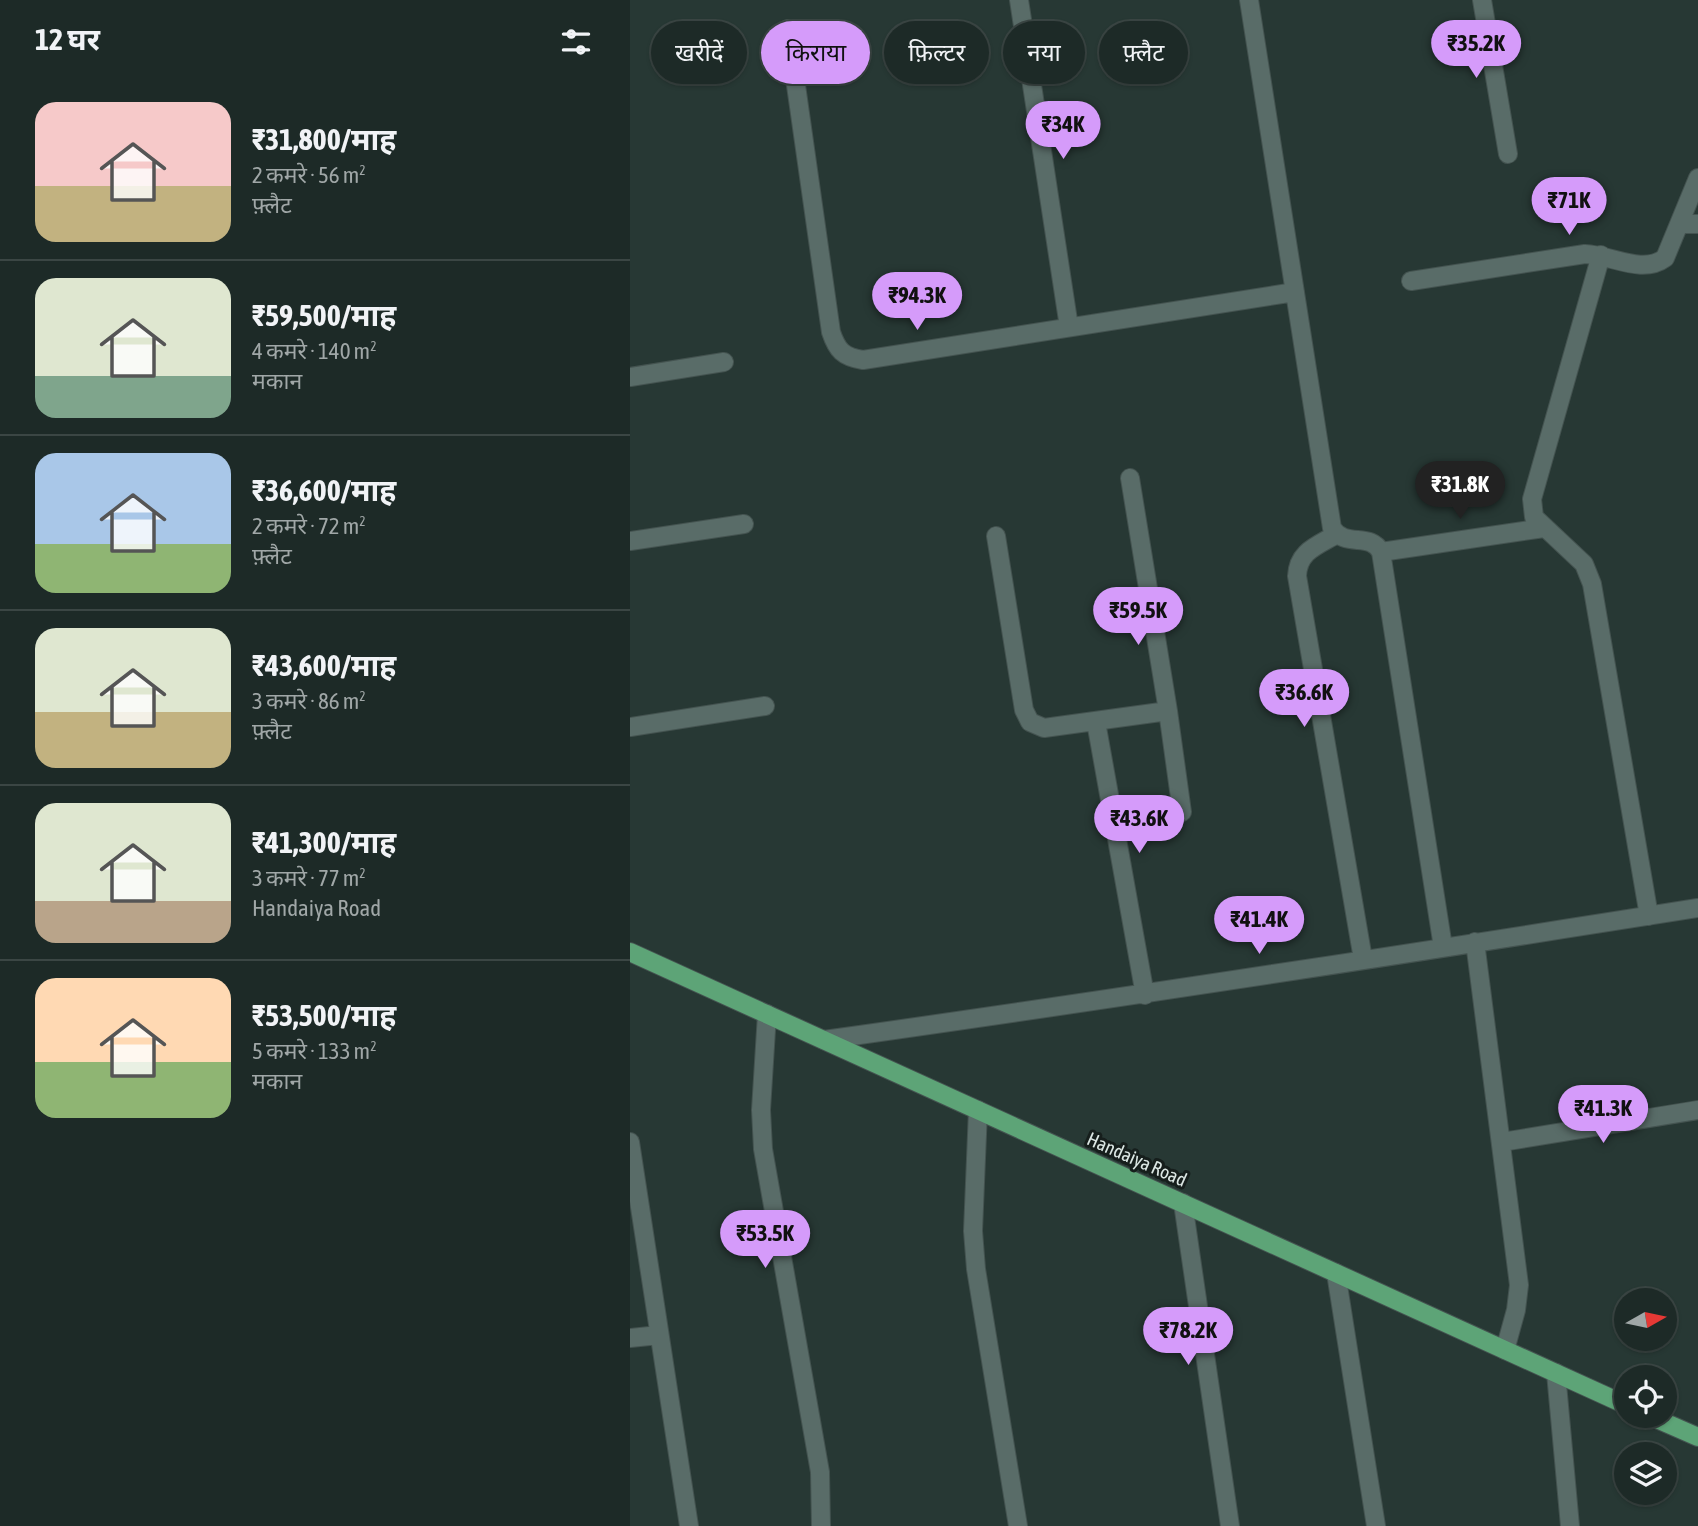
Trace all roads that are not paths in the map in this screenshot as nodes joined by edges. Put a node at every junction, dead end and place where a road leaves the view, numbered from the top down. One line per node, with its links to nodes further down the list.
1 (1019, 0): 12 (street)
2 (1249, 0): 11 (street)
3 (1482, 0): 5 (street)
4 (796, 84): 12 (street)
5 (1508, 154)
6 (1698, 178): 8 (street)
7 (1698, 223): 8 (street)
8 (1679, 224): 9 (street)
9 (1601, 255): 10 (street); 17 (street)
10 (1411, 281)
11 (1295, 292): 12 (street); 18 (street)
12 (1069, 327)
13 (724, 362): 14 (street)
14 (630, 377)
15 (1130, 478): 23 (street)
16 (744, 524): 20 (street)
17 (1544, 528): 21 (street); 28 (street)
18 (1336, 534): 21 (street); 32 (street)
19 (996, 537): 24 (street)
20 (630, 541)
21 (1381, 552): 30 (street)
22 (765, 706): 25 (street)
23 (1168, 710): 24 (street); 26 (street)
24 (1096, 722): 33 (street)
25 (630, 727)
26 (1182, 812)
27 (1698, 908): 28 (street)
28 (1649, 916): 29 (street)
29 (1475, 942): 30 (street); 39 (street)
30 (1443, 947): 32 (street)
31 (630, 952): 34 (main road, Handaiya Road)
32 (1363, 959): 33 (street)
33 (1145, 995): 35 (street)
34 (767, 1014): 35 (main road, Handaiya Road); 50 (street)
35 (824, 1040): 36 (main road, Handaiya Road)
36 (978, 1110): 40 (main road, Handaiya Road); 51 (street)
37 (1698, 1110): 39 (street)
38 (630, 1142): 42 (street)
39 (1502, 1143): 44 (street)
40 (1184, 1203): 41 (main road, Handaiya Road); 52 (street)
41 (1336, 1273): 44 (main road, Handaiya Road); 53 (street)
42 (659, 1335): 43 (street); 49 (street)
43 (630, 1338)
44 (1505, 1350): 45 (main road, Handaiya Road)
45 (1556, 1373): 46 (main road, Handaiya Road); 54 (street)
46 (1614, 1400)
47 (1677, 1428): 48 (main road)
48 (1698, 1437)
49 (689, 1526)
50 (821, 1526)
51 (1018, 1526)
52 (1230, 1526)
53 (1376, 1526)
54 (1570, 1526)

